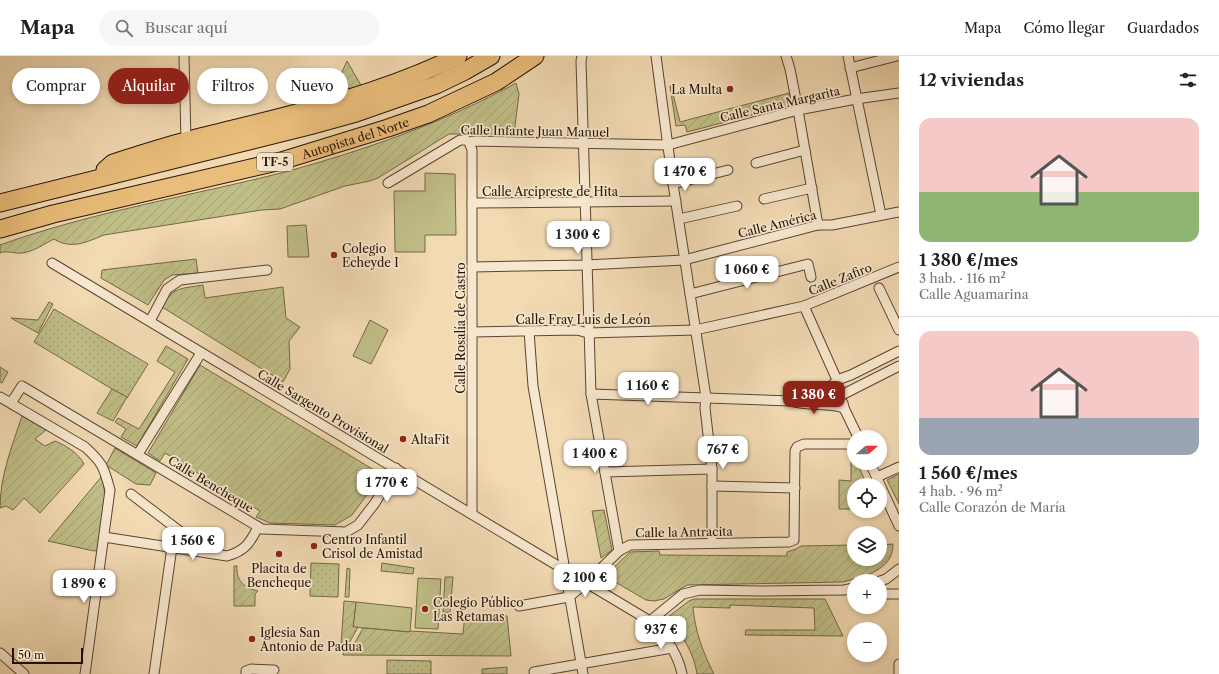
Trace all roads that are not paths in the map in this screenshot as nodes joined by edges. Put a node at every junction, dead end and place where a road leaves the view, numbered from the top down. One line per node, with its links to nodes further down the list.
1 (184, 56): 14 (street)
2 (458, 56): 14 (highway)
3 (491, 56): 21 (highway, Autopista del Norte / TF-5)
4 (535, 56): 35 (highway, Autopista del Norte / TF-5)
5 (582, 56): 16 (street)
6 (656, 56): 17 (street)
7 (786, 56): 13 (street)
8 (848, 56): 10 (street)
9 (897, 56): 10 (street)
10 (850, 68): 12 (street)
11 (899, 93): 12 (street, Calle Santa Margarita)
12 (856, 99): 13 (street, Calle Santa Margarita); 32 (street)
13 (798, 110): 17 (street, Calle Santa Margarita); 18 (street)
14 (186, 141): 21 (highway)
15 (469, 142): 16 (street, Calle Infante Juan Manuel); 22 (street, Calle Infante Juan Manuel); 28 (street, Calle Rosalía de Castro)
16 (584, 143): 17 (street, Calle Infante Juan Manuel); 29 (street)
17 (668, 145): 23 (street)
18 (805, 150): 19 (street); 24 (street)
19 (756, 163)
20 (728, 170): 23 (street)
21 (93, 179): 27 (highway, Autopista del Norte / TF-5)
22 (388, 183)
23 (673, 184): 26 (street)
24 (812, 188): 25 (street); 34 (street)
25 (764, 199)
26 (676, 201): 29 (street, Calle Arcipreste de Hita); 33 (street)
27 (0, 203)
28 (472, 203): 29 (street, Calle Arcipreste de Hita); 39 (street, Calle Rosalía de Castro)
29 (586, 203): 38 (street)
30 (737, 206): 33 (street)
31 (899, 212): 32 (street, Calle América)
32 (881, 215): 34 (street, Calle América)
33 (679, 219): 36 (street)
34 (818, 225): 36 (street, Calle América)
35 (0, 229)
36 (684, 260): 38 (street, Calle América); 44 (street)
37 (52, 263): 46 (street, Calle Sargento Provisional)
38 (586, 265): 39 (street, Calle América); 51 (street)
39 (472, 267): 50 (street, Calle Rosalía de Castro)
40 (899, 267): 45 (street, Calle Zafiro)
41 (267, 270): 46 (street)
42 (810, 277): 44 (street)
43 (879, 288): 48 (street)
44 (690, 294): 47 (street)
45 (804, 306): 47 (street, Calle Zafiro); 55 (street)
46 (150, 321): 53 (street, Calle Sargento Provisional)
47 (695, 330): 51 (street, Calle Fray Luis de León); 59 (street)
48 (899, 330)
49 (529, 331): 50 (street, Calle Fray Luis de León); 51 (street, Calle Fray Luis de León); 84 (street)
50 (472, 332): 76 (street, Calle Rosalía de Castro)
51 (588, 333): 56 (street)
52 (899, 351): 55 (street)
53 (201, 353): 66 (street); 68 (street, Calle Sargento Provisional)
54 (899, 366): 57 (street)
55 (829, 385): 57 (street); 60 (street); 62 (street)
56 (591, 394): 59 (street); 71 (street)
57 (841, 394): 62 (street); 63 (street)
58 (0, 397): 61 (street)
59 (706, 397): 60 (street); 69 (street)
60 (791, 401): 62 (street)
61 (11, 403): 66 (street, Calle Bencheque); 79 (street)
62 (823, 405): 63 (street)
63 (844, 408): 64 (street)
64 (855, 430)
65 (847, 444): 74 (street)
66 (138, 454): 78 (street, Calle Bencheque)
67 (899, 467): 72 (street)
68 (396, 468): 76 (street, Calle Sargento Provisional); 78 (street, Calle Bencheque)
69 (712, 469): 71 (street); 73 (street)
70 (874, 470): 72 (street)
71 (605, 472): 83 (street)
72 (877, 477): 77 (street)
73 (712, 486): 74 (street); 80 (street)
74 (795, 488): 80 (street, Calle la Antracita)
75 (131, 494): 82 (street)
76 (472, 514): 84 (street, Calle Sargento Provisional)
77 (899, 526)
78 (258, 527): 82 (street)
79 (104, 537): 81 (street); 103 (street)
80 (712, 543): 83 (street, Calle la Antracita)
81 (172, 547): 82 (street); 104 (street)
82 (200, 551)
83 (619, 551): 87 (street, Calle la Antracita)
84 (564, 569): 87 (street, Calle Sargento Provisional); 93 (street)
85 (899, 570): 86 (street)
86 (887, 578)
87 (587, 582): 93 (street, Calle la Antracita); 95 (street, Calle Sargento Provisional)
88 (847, 589): 89 (street)
89 (844, 590): 90 (street); 95 (street)
90 (847, 591)
91 (887, 594): 92 (street)
92 (899, 594)
93 (569, 597): 94 (street); 98 (street)
94 (519, 606)
95 (650, 621): 96 (street, Calle Sargento Provisional)
96 (672, 648): 98 (street); 107 (street, Calle Sargento Provisional)
97 (0, 653): 102 (street)
98 (581, 664): 101 (street); 106 (street)
99 (899, 664): 108 (street)
100 (274, 670): 105 (street)
101 (534, 672)
102 (24, 674)
103 (85, 674)
104 (154, 674)
105 (246, 674)
106 (583, 674)
107 (682, 674)
108 (899, 674)

